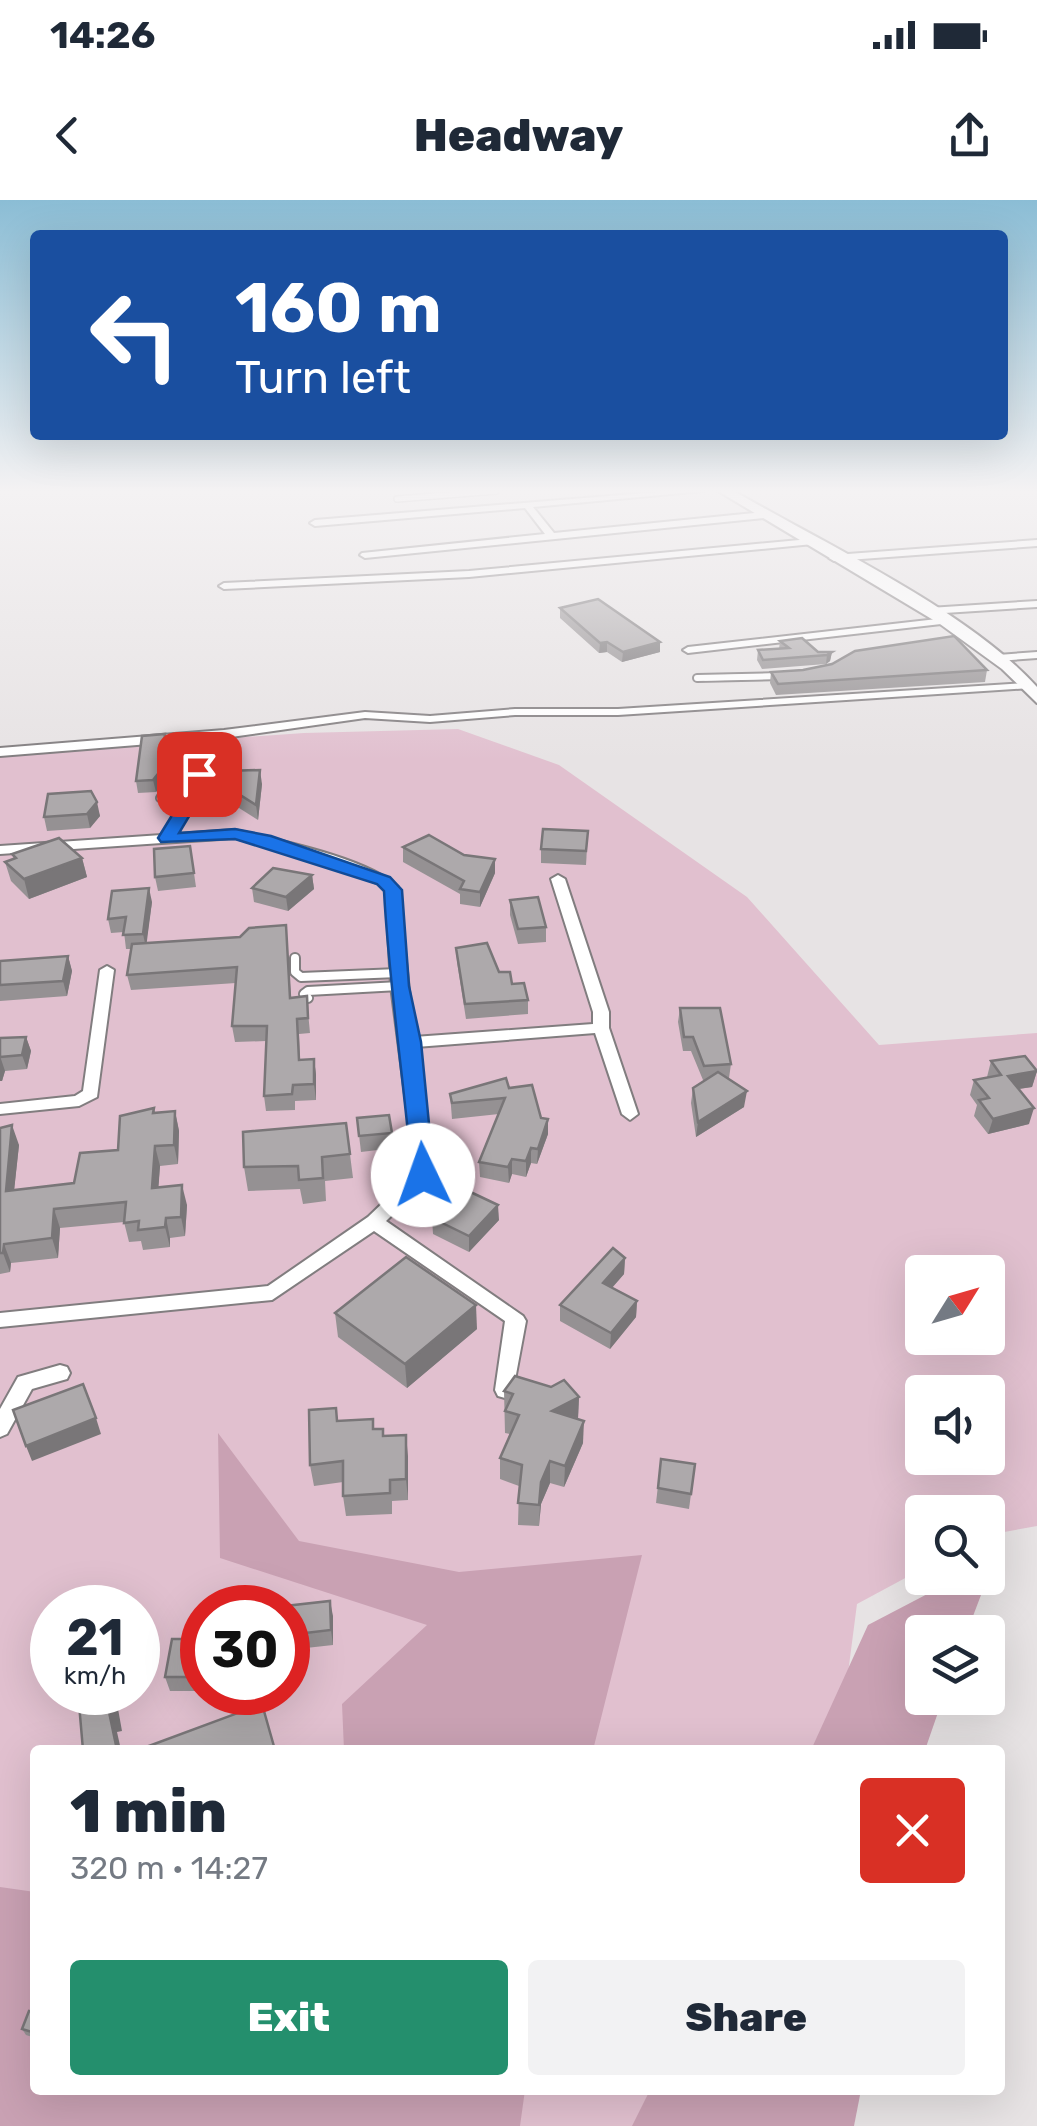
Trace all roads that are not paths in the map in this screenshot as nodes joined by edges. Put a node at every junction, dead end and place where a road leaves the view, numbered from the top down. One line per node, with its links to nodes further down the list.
1 (328, 581): 3 (street)
2 (875, 581): 5 (main road)
3 (224, 586)
4 (1037, 604): 5 (street)
5 (928, 611): 6 (main road)
6 (946, 621): 7 (street); 9 (main road)
7 (688, 650)
8 (1037, 655): 9 (street)
9 (998, 658): 12 (main road)
10 (796, 674): 11 (lane)
11 (697, 678)
12 (1032, 692): 13 (street)
13 (0, 752)
14 (160, 798): 15 (lane)
15 (167, 838): 16 (street); 20 (street)
16 (0, 850)
17 (558, 879): 22 (street)
18 (295, 958): 20 (lane)
19 (107, 970): 24 (street)
20 (399, 979): 21 (lane); 23 (street)
21 (308, 998)
22 (601, 1028): 23 (street); 25 (street)
23 (411, 1042): 26 (street)
24 (0, 1109)
25 (630, 1114)
26 (374, 1222): 27 (street); 29 (street)
27 (0, 1320)
28 (60, 1373): 30 (street)
29 (505, 1390)
30 (0, 1428)

